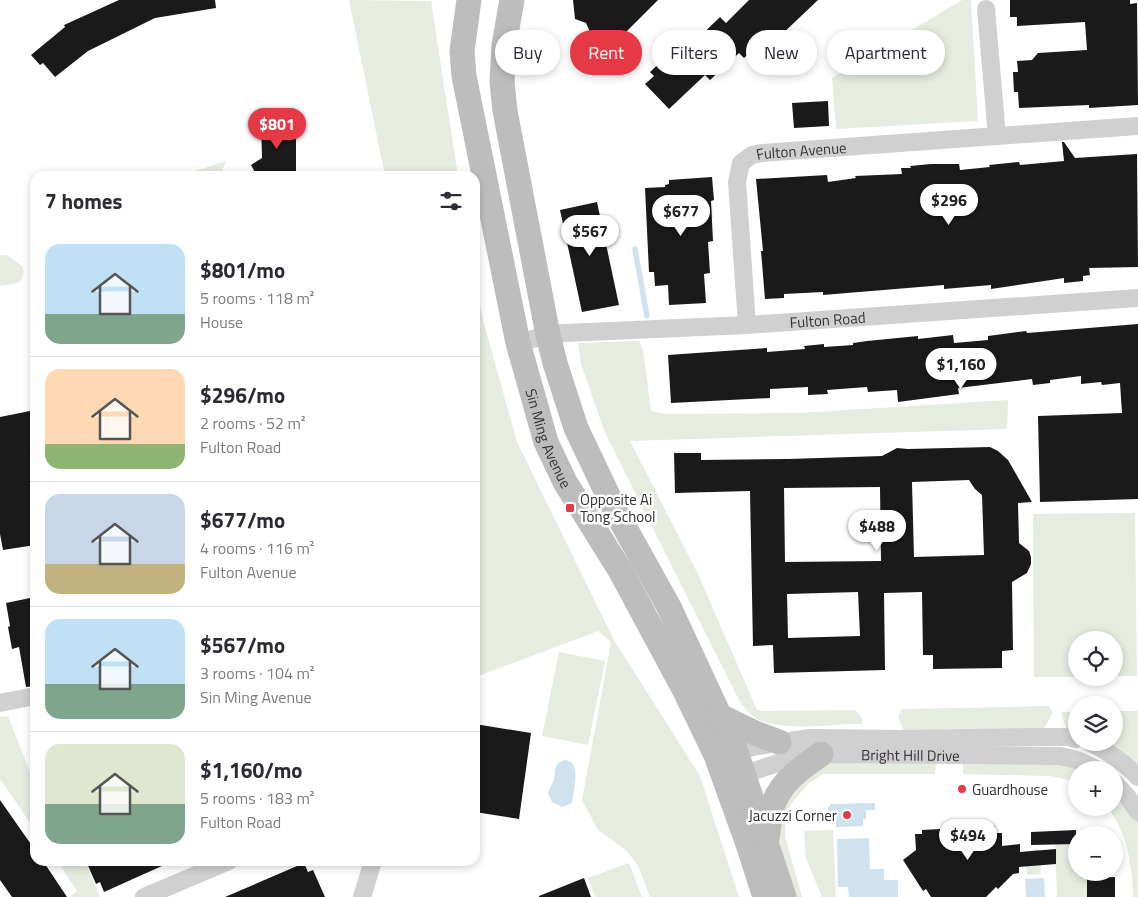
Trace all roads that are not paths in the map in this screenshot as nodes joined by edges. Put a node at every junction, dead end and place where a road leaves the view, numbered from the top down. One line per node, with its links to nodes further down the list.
1 (469, 0): 9 (main road, Sin Ming Avenue)
2 (512, 0): 8 (main road, Sin Ming Avenue)
3 (986, 9): 5 (street)
4 (1138, 126): 5 (street, Fulton Avenue)
5 (997, 136): 7 (street, Fulton Avenue)
6 (1138, 298): 7 (street, Fulton Road)
7 (747, 325): 8 (street, Fulton Road)
8 (548, 334): 9 (street, Fulton Road); 12 (main road, Sin Ming Avenue)
9 (518, 343): 18 (main road, Sin Ming Avenue)
10 (30, 697): 11 (street)
11 (0, 703)
12 (720, 716): 14 (main road); 18 (main road, Sin Ming Avenue)
13 (1068, 737): 14 (street, Bright Hill Drive)
14 (779, 742): 18 (street, Bright Hill Drive)
15 (1106, 751): 19 (street)
16 (821, 754): 17 (street, Bright Hill Drive); 18 (street, Bright Hill Drive); 22 (main road)
17 (1079, 761)
18 (731, 767): 22 (main road, Sin Ming Avenue); 27 (main road, Sin Ming Avenue)
19 (1138, 777)
20 (1123, 792): 21 (street)
21 (1138, 812)
22 (766, 842): 28 (main road, Sin Ming Avenue)
23 (217, 866): 25 (street)
24 (371, 866): 26 (street)
25 (144, 897)
26 (362, 897)
27 (764, 897)
28 (784, 897)

